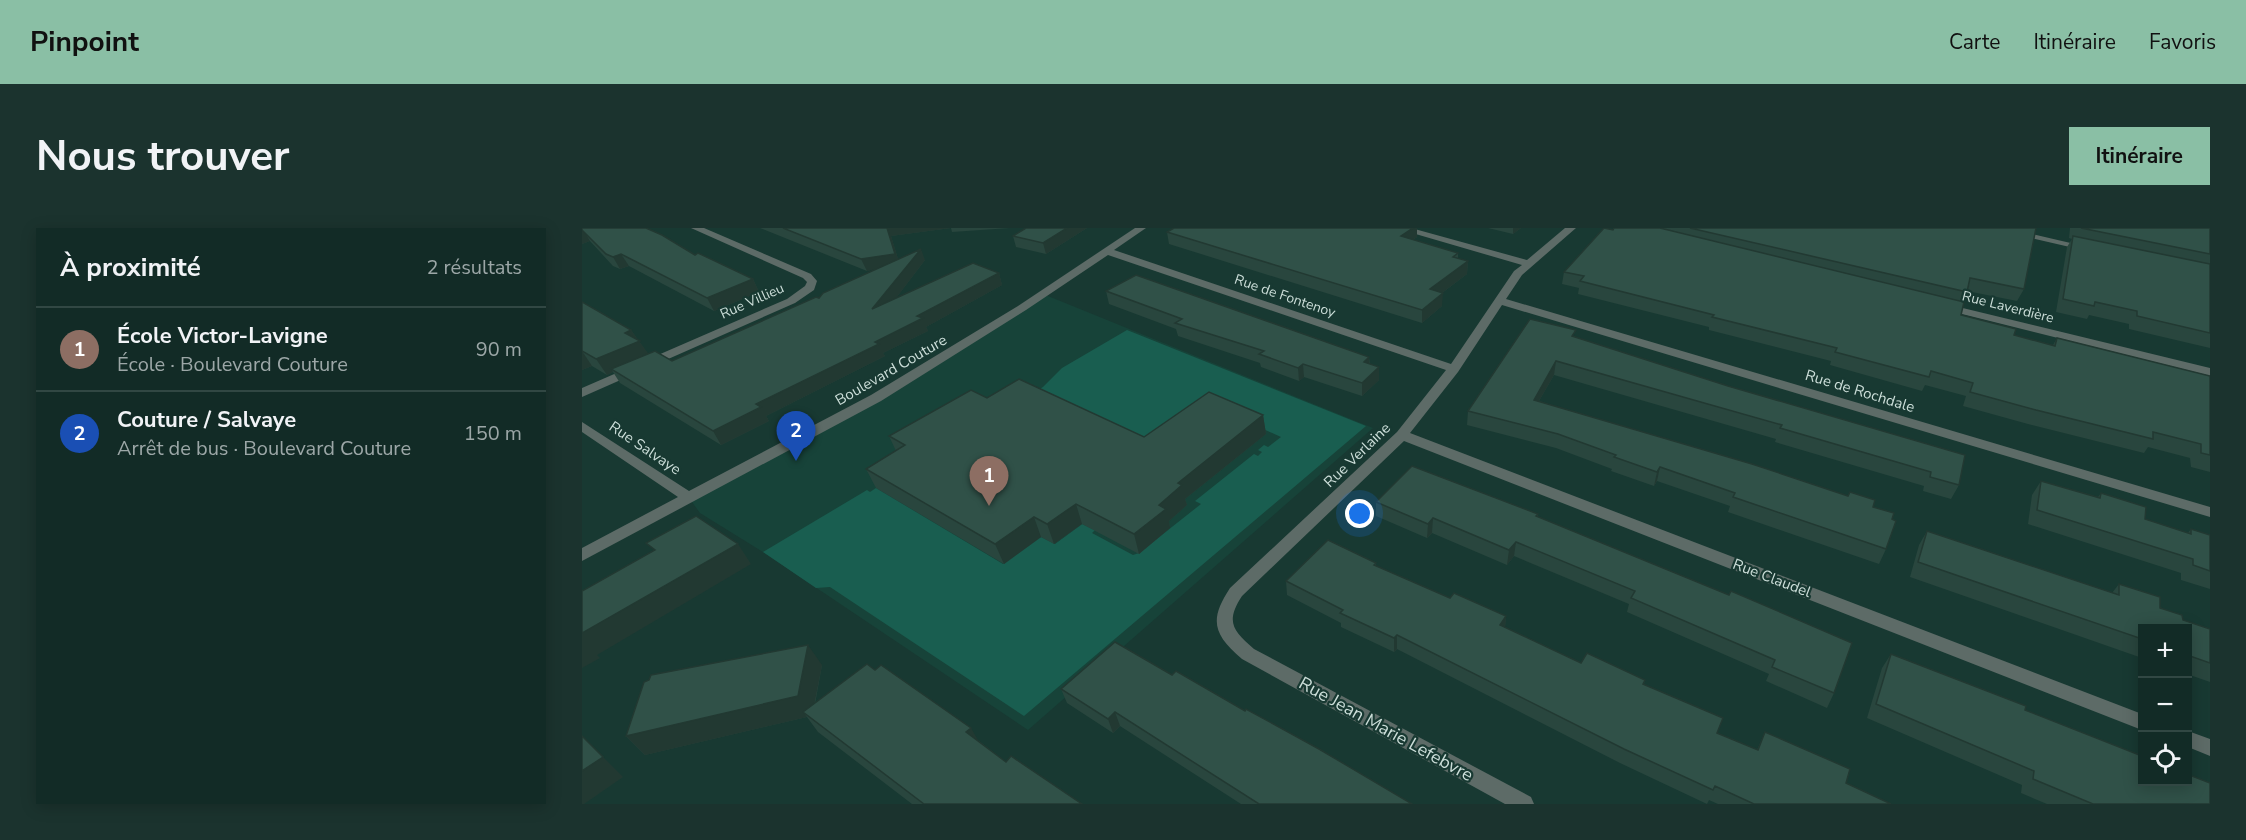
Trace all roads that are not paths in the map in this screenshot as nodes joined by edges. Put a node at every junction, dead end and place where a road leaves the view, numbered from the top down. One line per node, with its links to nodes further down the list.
1 (696, 228): 13 (street, Rue Villieu)
2 (1141, 228): 7 (street, Boulevard Couture)
3 (1400, 228): 8 (street)
4 (1571, 228): 8 (street, Rue Verlaine)
5 (1993, 228): 6 (street)
6 (2096, 249)
7 (1106, 251): 11 (street, Rue de Fontenoy); 16 (street, Boulevard Couture)
8 (1527, 263): 9 (street, Rue Verlaine)
9 (1500, 301): 11 (street, Rue Verlaine); 17 (street, Rue de Rochdale)
10 (1935, 304): 12 (street, Rue Laverdière)
11 (1454, 369): 15 (street, Rue Verlaine)
12 (2210, 372)
13 (582, 393)
14 (582, 426): 16 (street, Rue Salvaye)
15 (1402, 435): 19 (street, Rue Verlaine); 20 (street, Rue Claudel)
16 (689, 498): 18 (street, Boulevard Couture)
17 (2210, 512)
18 (582, 555)
19 (1248, 654): 23 (street, Rue Jean Marie Lefebvre)
20 (2138, 720)
21 (2192, 741): 22 (street)
22 (2210, 748)
23 (1524, 804)

